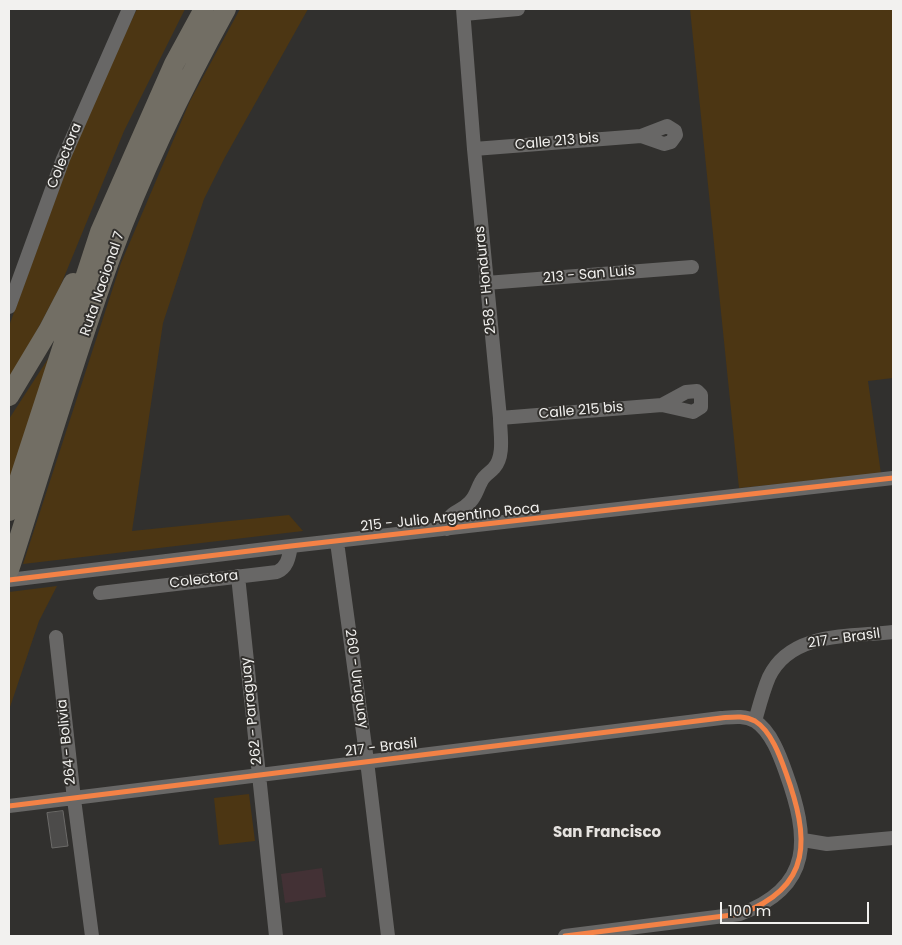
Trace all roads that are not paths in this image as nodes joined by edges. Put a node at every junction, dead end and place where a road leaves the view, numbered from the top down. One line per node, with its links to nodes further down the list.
1 (129, 9): 11 (street, Colectora)
2 (204, 9): 8 (highway, Ruta Nacional 7)
3 (226, 9): 20 (highway, Ruta Nacional 7)
4 (518, 9): 5 (street)
5 (463, 11): 7 (street, 258 - Honduras)
6 (641, 136): 7 (street, Calle 213 bis)
7 (474, 149): 10 (street, 258 - Honduras)
8 (100, 232): 12 (highway); 16 (highway, Ruta Nacional 7)
9 (692, 266): 10 (street, 213 - San Luis)
10 (486, 283): 14 (street, 258 - Honduras)
11 (9, 307)
12 (9, 396)
13 (662, 405): 14 (street, Calle 215 bis)
14 (500, 418): 17 (street, 258 - Honduras)
15 (893, 478): 17 (street, 215 - Julio Argentino Roca)
16 (9, 511)
17 (447, 530): 18 (street, 215 - Julio Argentino Roca)
18 (337, 542): 19 (street, 215 - Julio Argentino Roca); 26 (street, 260 - Uruguay)
19 (291, 546): 20 (street, 215 - Julio Argentino Roca); 21 (street, Colectora)
20 (13, 576)
21 (238, 576): 22 (street, Colectora); 27 (street, 262 - Paraguay)
22 (100, 593)
23 (893, 632): 25 (street, 217 - Brasil)
24 (56, 637): 28 (street, 264 - Bolivia)
25 (755, 721): 26 (street, 217 - Brasil); 31 (street)
26 (367, 761): 27 (street, 217 - Brasil); 34 (street, 260 - Uruguay)
27 (259, 774): 28 (street, 217 - Brasil); 33 (street, 262 - Paraguay)
28 (74, 799): 29 (street, 217 - Brasil); 32 (street, 264 - Bolivia)
29 (9, 806)
30 (893, 838): 31 (street)
31 (803, 840): 35 (street)
32 (92, 936)
33 (276, 936)
34 (388, 936)
35 (565, 936)

